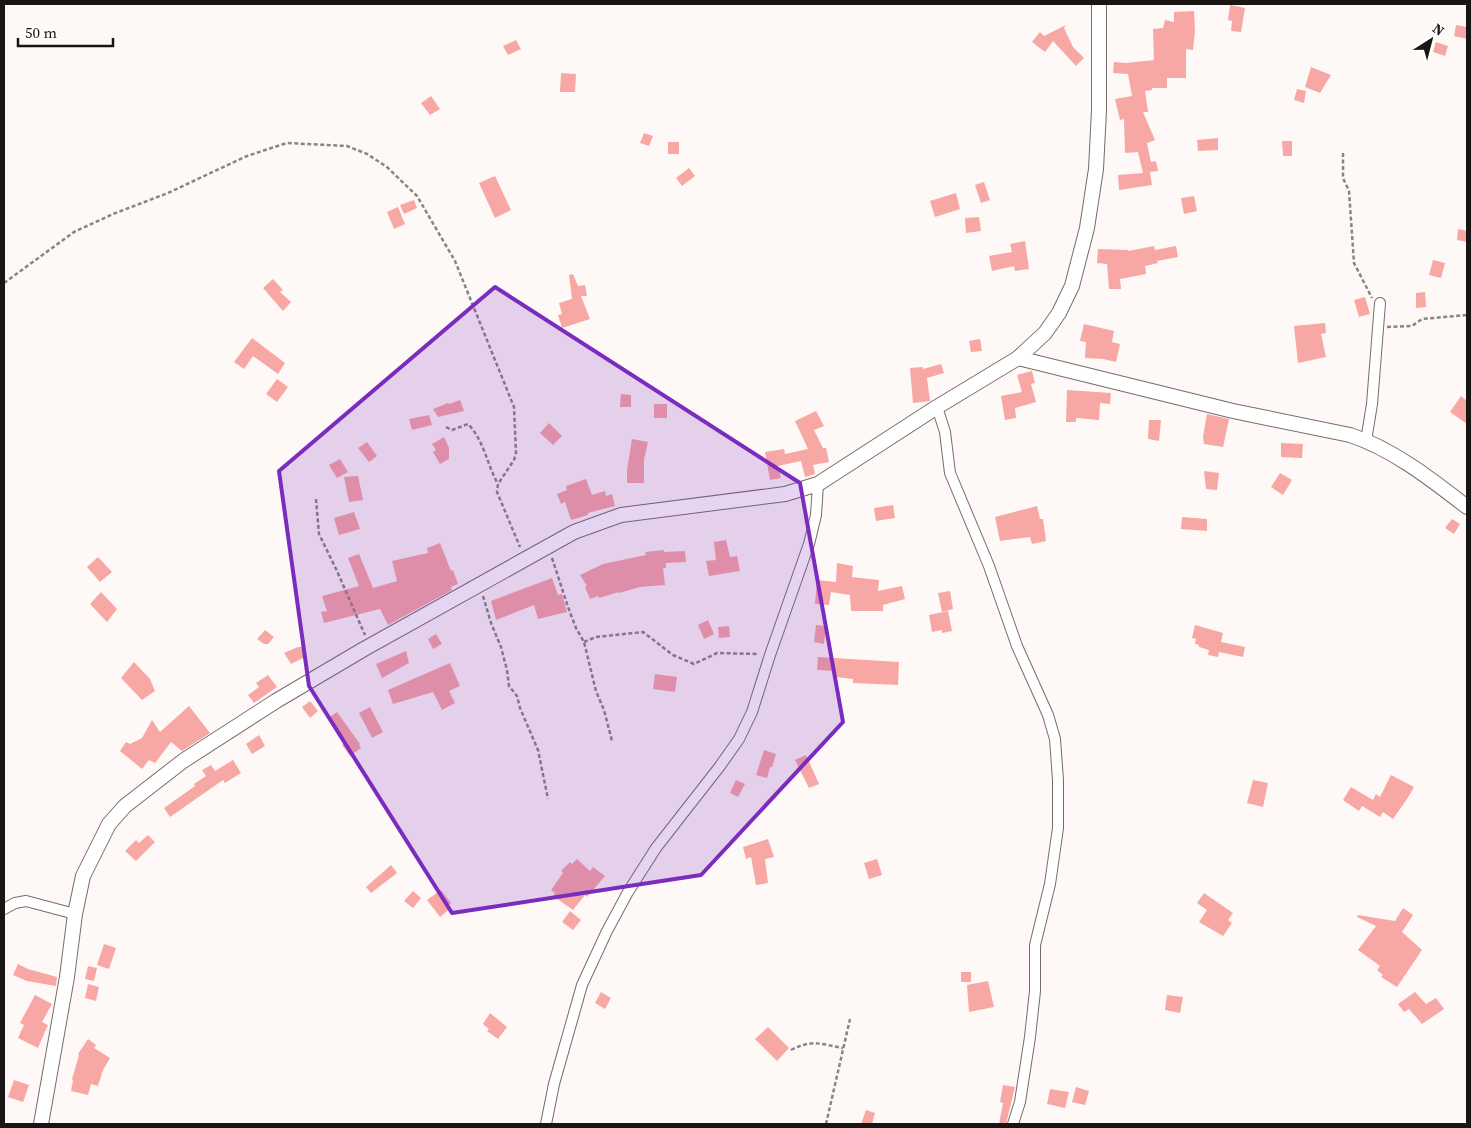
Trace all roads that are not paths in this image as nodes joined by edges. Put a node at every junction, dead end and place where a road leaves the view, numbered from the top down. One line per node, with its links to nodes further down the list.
1 (1099, 4): 3 (main road)
2 (1380, 306): 5 (street)
3 (1018, 358): 4 (main road); 5 (main road)
4 (937, 406): 6 (main road); 12 (street)
5 (1366, 441): 7 (main road)
6 (818, 484): 9 (main road); 11 (street)
7 (1467, 507)
8 (4, 909): 9 (street)
9 (75, 914): 10 (main road)
10 (42, 1124)
11 (546, 1124)
12 (1013, 1124)

